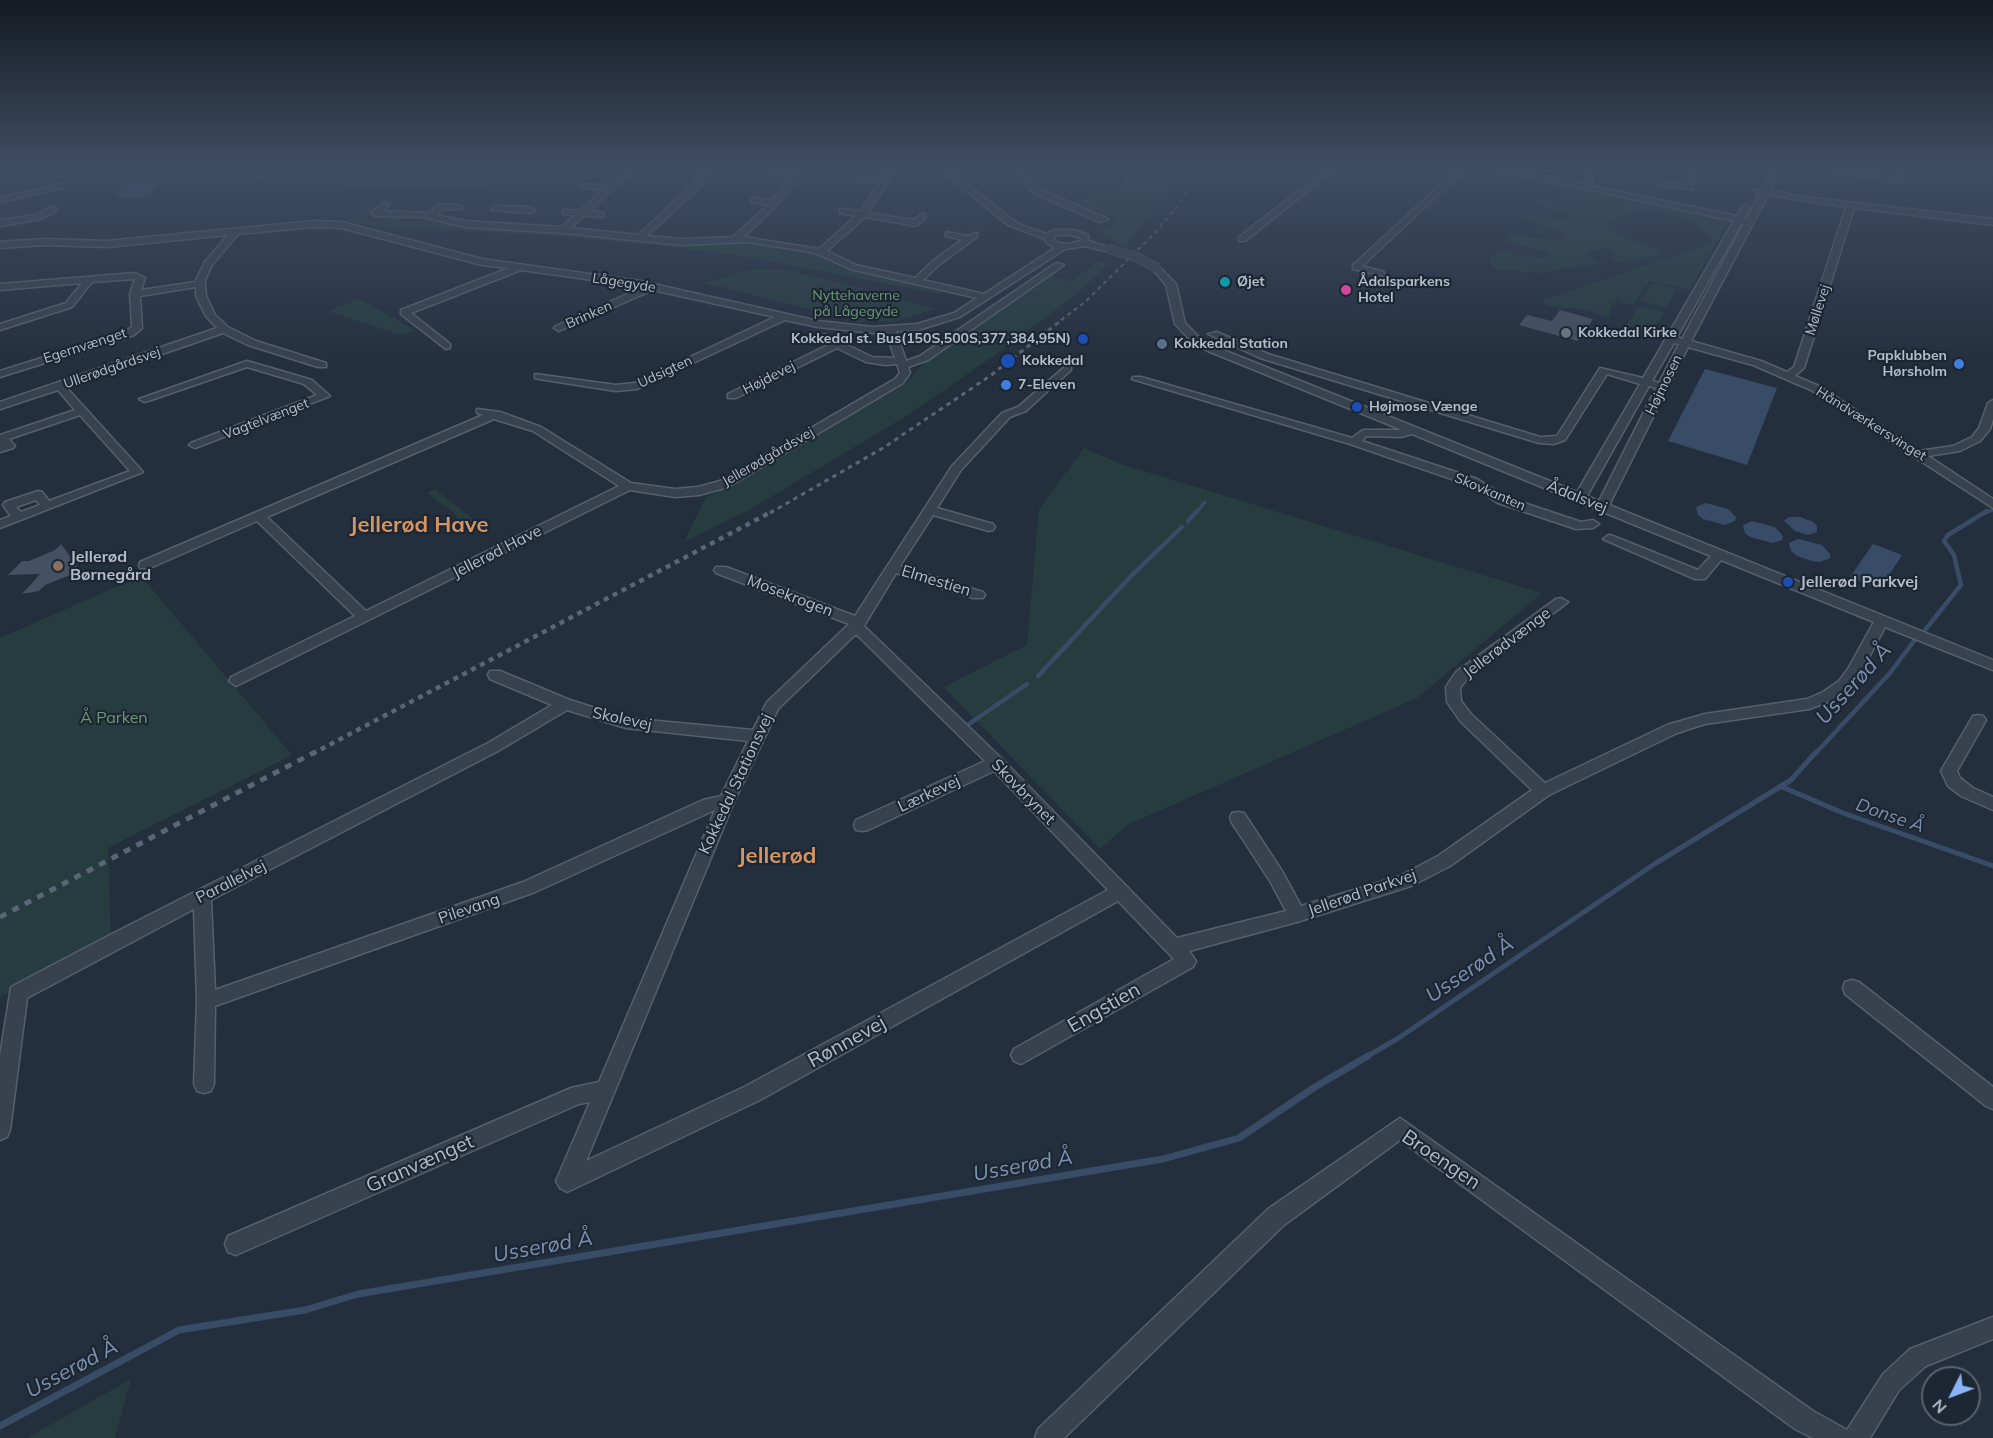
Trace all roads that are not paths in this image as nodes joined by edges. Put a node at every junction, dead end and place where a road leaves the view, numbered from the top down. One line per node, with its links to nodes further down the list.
1 (205, 234): 20 (street, Lågegyde)
2 (233, 234): 30 (street)
3 (375, 234): 25 (street, Lågegyde)
4 (609, 234): 17 (street)
5 (643, 234): 17 (street)
6 (729, 234): 17 (street)
7 (748, 234): 22 (street)
8 (844, 234): 22 (street)
9 (949, 234): 26 (street)
10 (1039, 234): 18 (street)
11 (1080, 234): 18 (street); 21 (street); 65 (street, Ådalsvej, bridge)
12 (1248, 234): 19 (street)
13 (1392, 234): 27 (street)
14 (1735, 234): 42 (street, Højmosen)
15 (1737, 234): 43 (street, Højmosen)
16 (1842, 234): 52 (street, Møllevej)
17 (640, 237)
18 (1052, 238): 21 (street); 34 (street, Lågegyde)
19 (1242, 239)
20 (0, 245)
21 (1062, 247): 34 (street, Lågegyde)
22 (821, 252): 29 (street)
23 (864, 261): 26 (street)
24 (1059, 265): 47 (street)
25 (518, 268): 32 (street, Lågegyde); 45 (street)
26 (925, 272): 29 (street)
27 (1381, 274)
28 (90, 279): 31 (street, Egernvænget); 33 (street, Egernvænget); 36 (street)
29 (917, 281): 34 (street)
30 (200, 284): 33 (street); 38 (street)
31 (0, 287)
32 (652, 287): 35 (street, Lågegyde); 37 (street, Brinken)
33 (135, 294): 50 (street, Egernvænget)
34 (982, 296): 39 (street, Lågegyde); 39 (street, Lågegyde)
35 (783, 317): 39 (street, Lågegyde); 53 (street, Udsigten)
36 (0, 327)
37 (559, 328)
38 (224, 329): 46 (street); 56 (street, Ullerødgårdsvej)
39 (890, 329): 47 (street)
40 (1213, 334): 55 (street)
41 (824, 337): 44 (street)
42 (1672, 339): 43 (street, Håndværkersvinget); 55 (street, Højmosen)
43 (1685, 342): 52 (street, Håndværkersvinget); 57 (street, Højmosen)
44 (837, 344): 47 (street); 58 (street, Højdevej)
45 (446, 346)
46 (308, 360): 48 (street); 51 (street)
47 (902, 363): 70 (street, Jellerødgårdsvej)
48 (322, 365)
49 (1067, 368): 74 (street, Kokkedal Stationsvej)
50 (0, 374)
51 (282, 374): 59 (street, Vagtelvænget); 67 (street, Vagtelvænget)
52 (1789, 375): 69 (street, Håndværkersvinget)
53 (539, 376)
54 (1137, 379): 66 (street, Skovkanten)
55 (1647, 382): 57 (street); 71 (street, Højmosen)
56 (60, 386): 61 (street, Ullerødgårdsvej); 62 (street)
57 (1664, 387): 73 (street, Højmosen)
58 (732, 396)
59 (144, 399)
60 (1993, 403): 69 (street)
61 (0, 406)
62 (82, 411): 68 (street); 76 (street)
63 (481, 411): 64 (street, Jellerødgårdsvej)
64 (496, 414): 70 (street, Jellerødgårdsvej); 75 (street)
65 (1413, 430): 66 (street); 71 (street, Ådalsvej)
66 (1354, 442): 77 (street, Skovkanten)
67 (195, 446)
68 (0, 449)
69 (1920, 454): 72 (street, Håndværkersvinget)
70 (628, 486): 86 (street, Jellerød Have)
71 (1580, 498): 73 (street, Ådalsvej)
72 (1993, 504)
73 (1602, 507): 80 (street, Ådalsvej)
74 (929, 510): 78 (street); 82 (street, Kokkedal Stationsvej)
75 (259, 516): 81 (street); 86 (street)
76 (0, 524)
77 (1593, 524)
78 (989, 527)
79 (1609, 539): 80 (street)
80 (1719, 554): 87 (street, Ådalsvej)
81 (145, 565)
82 (893, 568): 84 (street, Elmestien); 88 (street, Kokkedal Stationsvej)
83 (721, 570): 88 (street, Mosekrogen)
84 (978, 595)
85 (1561, 602): 96 (street, Jellerødvænge)
86 (366, 618): 91 (street, Jellerød Have)
87 (1882, 620): 89 (street, Ådalsvej); 96 (street, Jellerød Parkvej)
88 (857, 624): 94 (street, Kokkedal Stationsvej); 95 (street, Skovbrynet)
89 (1993, 665)
90 (495, 675): 92 (street, Skolevej)
91 (236, 681)
92 (565, 704): 94 (street, Skolevej); 102 (street, Parallelvej)
93 (1978, 720): 98 (street)
94 (756, 736): 97 (street, Kokkedal Stationsvej)
95 (996, 763): 100 (street, Lærkevej); 101 (street, Skovbrynet)
96 (1543, 791): 103 (street, Jellerød Parkvej)
97 (726, 801): 107 (street, Pilevang); 110 (street, Kokkedal Stationsvej)
98 (1993, 804)
99 (1238, 818): 103 (street, Jellerød Parkvej)
100 (862, 825)
101 (1121, 891): 104 (street, Skovbrynet); 113 (street, Rønnevej)
102 (202, 897): 107 (street); 112 (street, Parallelvej)
103 (1297, 915): 104 (street, Jellerød Parkvej)
104 (1173, 946): 105 (street, Skovbrynet)
105 (1187, 961): 108 (street, Engstien)
106 (1852, 988): 111 (street)
107 (206, 1001): 109 (street)
108 (1021, 1055)
109 (204, 1084)
110 (606, 1090): 113 (street, Kokkedal Stationsvej); 114 (street, Granvænget)
111 (1993, 1099)
112 (0, 1130)
113 (567, 1180)
114 (236, 1244)
115 (1993, 1328): 118 (street)
116 (1047, 1438): 117 (street, Broengen)
117 (1838, 1438)
118 (1856, 1438)

